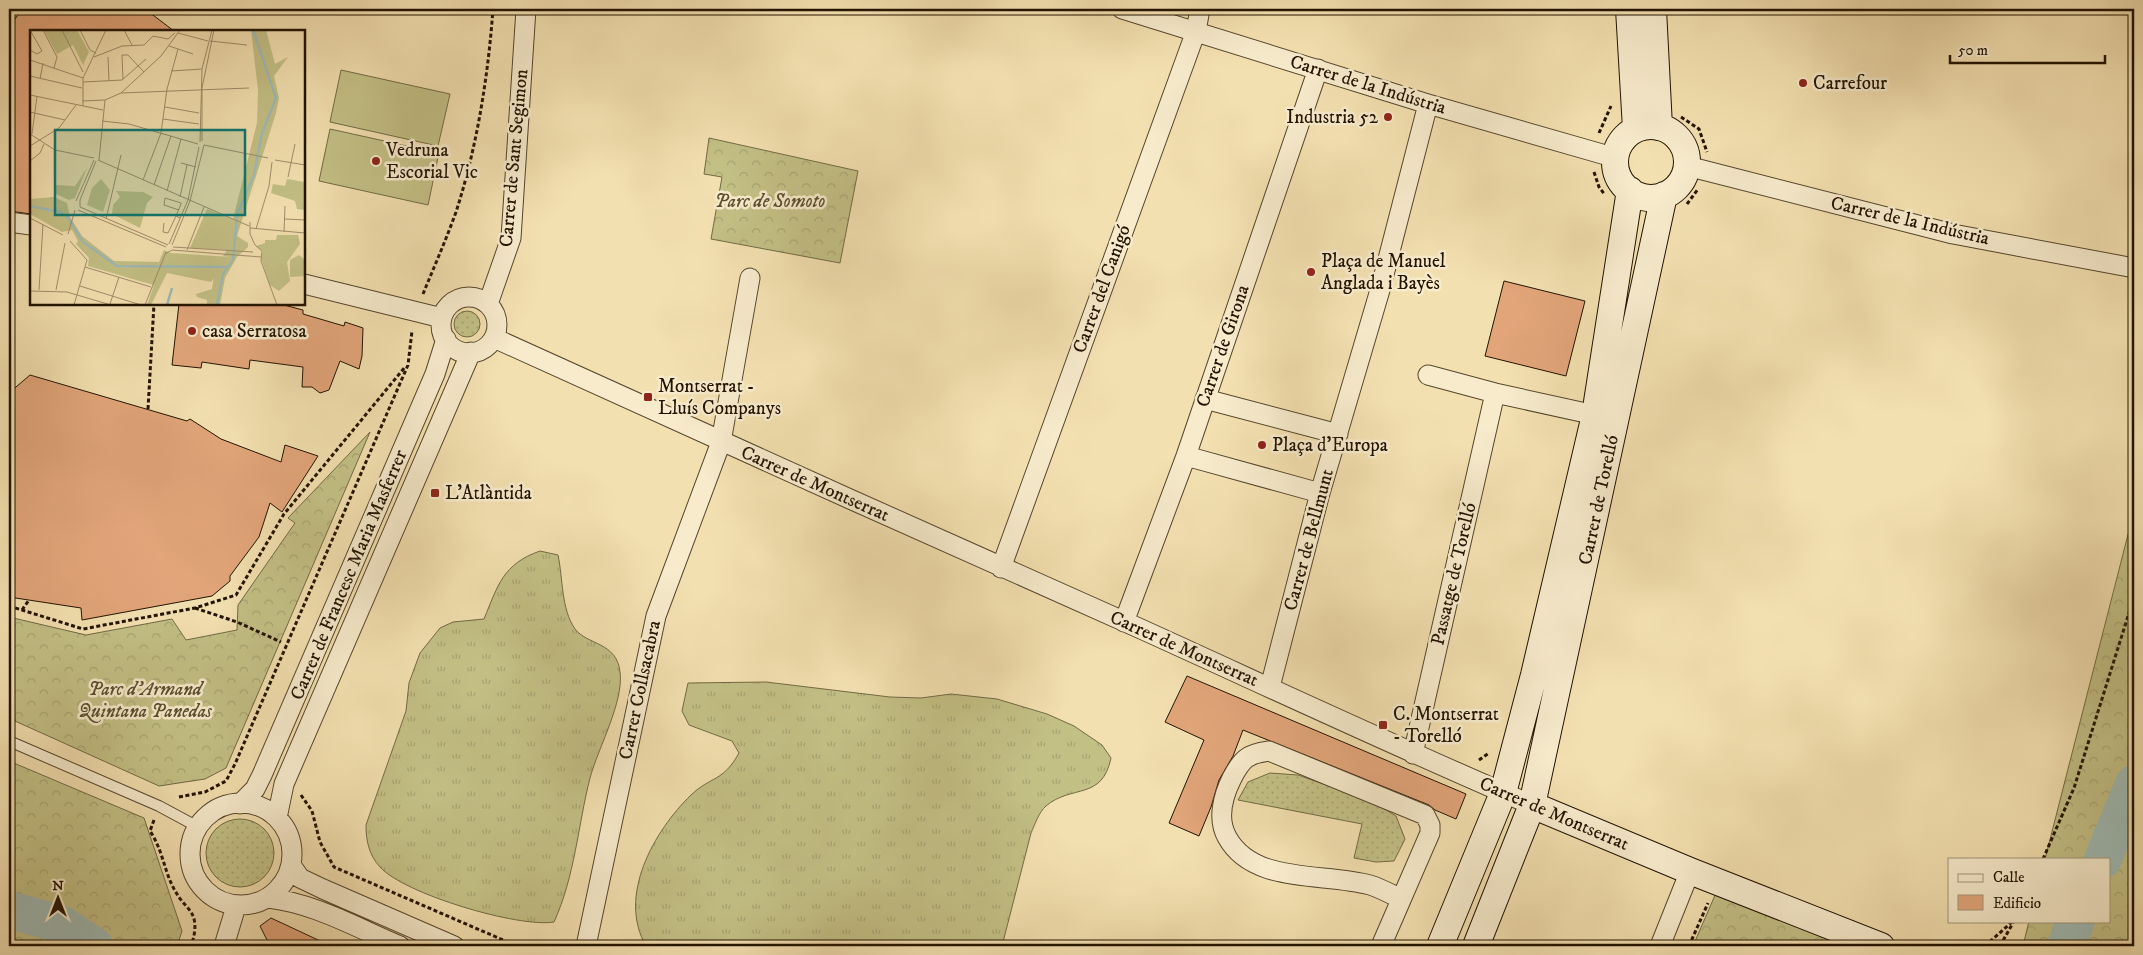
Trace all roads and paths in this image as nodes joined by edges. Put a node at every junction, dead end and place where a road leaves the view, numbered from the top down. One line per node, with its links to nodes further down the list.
1 (493, 9): 20 (path, Carrer de Sant Segimon)
2 (526, 9): 21 (street, Carrer de Sant Segimon)
3 (1122, 9): 7 (street, Carrer de la Indústria)
4 (1200, 9): 7 (street, Carrer del Canigó)
5 (1629, 9): 10 (street)
6 (1653, 9): 10 (street)
7 (1196, 30): 8 (street, Carrer de la Indústria); 38 (street, Carrer del Canigó)
8 (1318, 69): 9 (street, Carrer de la Indústria); 31 (street, Carrer de Girona)
9 (1428, 104): 11 (street, Carrer de la Indústria); 34 (street, Carrer de Bellmunt)
10 (1658, 124): 11 (street); 12 (street); 12 (path)
11 (1616, 158): 13 (street)
12 (1696, 169): 14 (street); 17 (street, Carrer de la Indústria)
13 (1630, 190): 14 (street); 33 (street, Carrer de Torelló)
14 (1664, 195): 52 (street, Carrer de Torelló)
15 (9, 222): 16 (street)
16 (30, 226)
17 (2134, 268)
18 (750, 278): 35 (street, Carrer Collsacabra)
19 (305, 284): 23 (street)
20 (422, 296)
21 (488, 304): 23 (street); 25 (street)
22 (154, 305): 32 (path)
23 (442, 318): 26 (street)
24 (412, 332): 28 (path)
25 (494, 338): 27 (street); 35 (street, Carrer de Montserrat)
26 (446, 339): 27 (street); 51 (street, Carrer de Francesc Maria Masferrer)
27 (472, 352): 54 (street, Carrer de Francesc Maria Masferrer)
28 (408, 364): 42 (path); 53 (path)
29 (1428, 375): 30 (street)
30 (1495, 393): 33 (street); 48 (street, Passatge de Torelló)
31 (1205, 399): 34 (street); 36 (street, Carrer de Girona)
32 (148, 409)
33 (1594, 415): 50 (street, Carrer de Torelló)
34 (1338, 434): 37 (street, Carrer de Bellmunt)
35 (721, 442): 38 (street, Carrer de Montserrat); 70 (street, Carrer Collsacabra)
36 (1186, 456): 37 (street); 44 (street, Carrer de Girona)
37 (1320, 493): 46 (street, Carrer de Bellmunt)
38 (1001, 568): 44 (street, Carrer de Montserrat)
39 (2134, 597): 56 (path)
40 (29, 600): 43 (path)
41 (9, 606): 43 (path)
42 (194, 608): 43 (path); 45 (path)
43 (22, 610)
44 (1124, 622): 46 (street, Carrer de Montserrat)
45 (281, 642)
46 (1270, 688): 48 (street, Carrer de Montserrat)
47 (9, 741): 53 (lane)
48 (1412, 754): 50 (street, Carrer de Montserrat)
49 (299, 793): 69 (path)
50 (1503, 793): 52 (street, Carrer de Montserrat); 72 (street, Carrer de Torelló)
51 (240, 804): 54 (street); 55 (street)
52 (1532, 805): 58 (street, Carrer de Montserrat); 73 (street, Carrer de Torelló)
53 (158, 806): 55 (lane); 65 (path)
54 (277, 818): 57 (street)
55 (198, 827): 62 (street)
56 (2043, 858)
57 (291, 865): 59 (street); 68 (street)
58 (1690, 871): 74 (street); 76 (street, Carrer de Montserrat)
59 (268, 898): 62 (street); 67 (street)
60 (1401, 899): 60 (street); 71 (street)
61 (1709, 900): 75 (path)
62 (234, 905): 66 (street)
63 (2013, 922): 77 (path)
64 (2013, 922): 78 (path)
65 (191, 946)
66 (224, 946)
67 (400, 946)
68 (454, 946)
69 (516, 946)
70 (586, 946)
71 (1381, 946)
72 (1440, 946)
73 (1476, 946)
74 (1660, 946)
75 (1689, 946)
76 (1881, 946)
77 (1985, 946)
78 (2000, 946)

